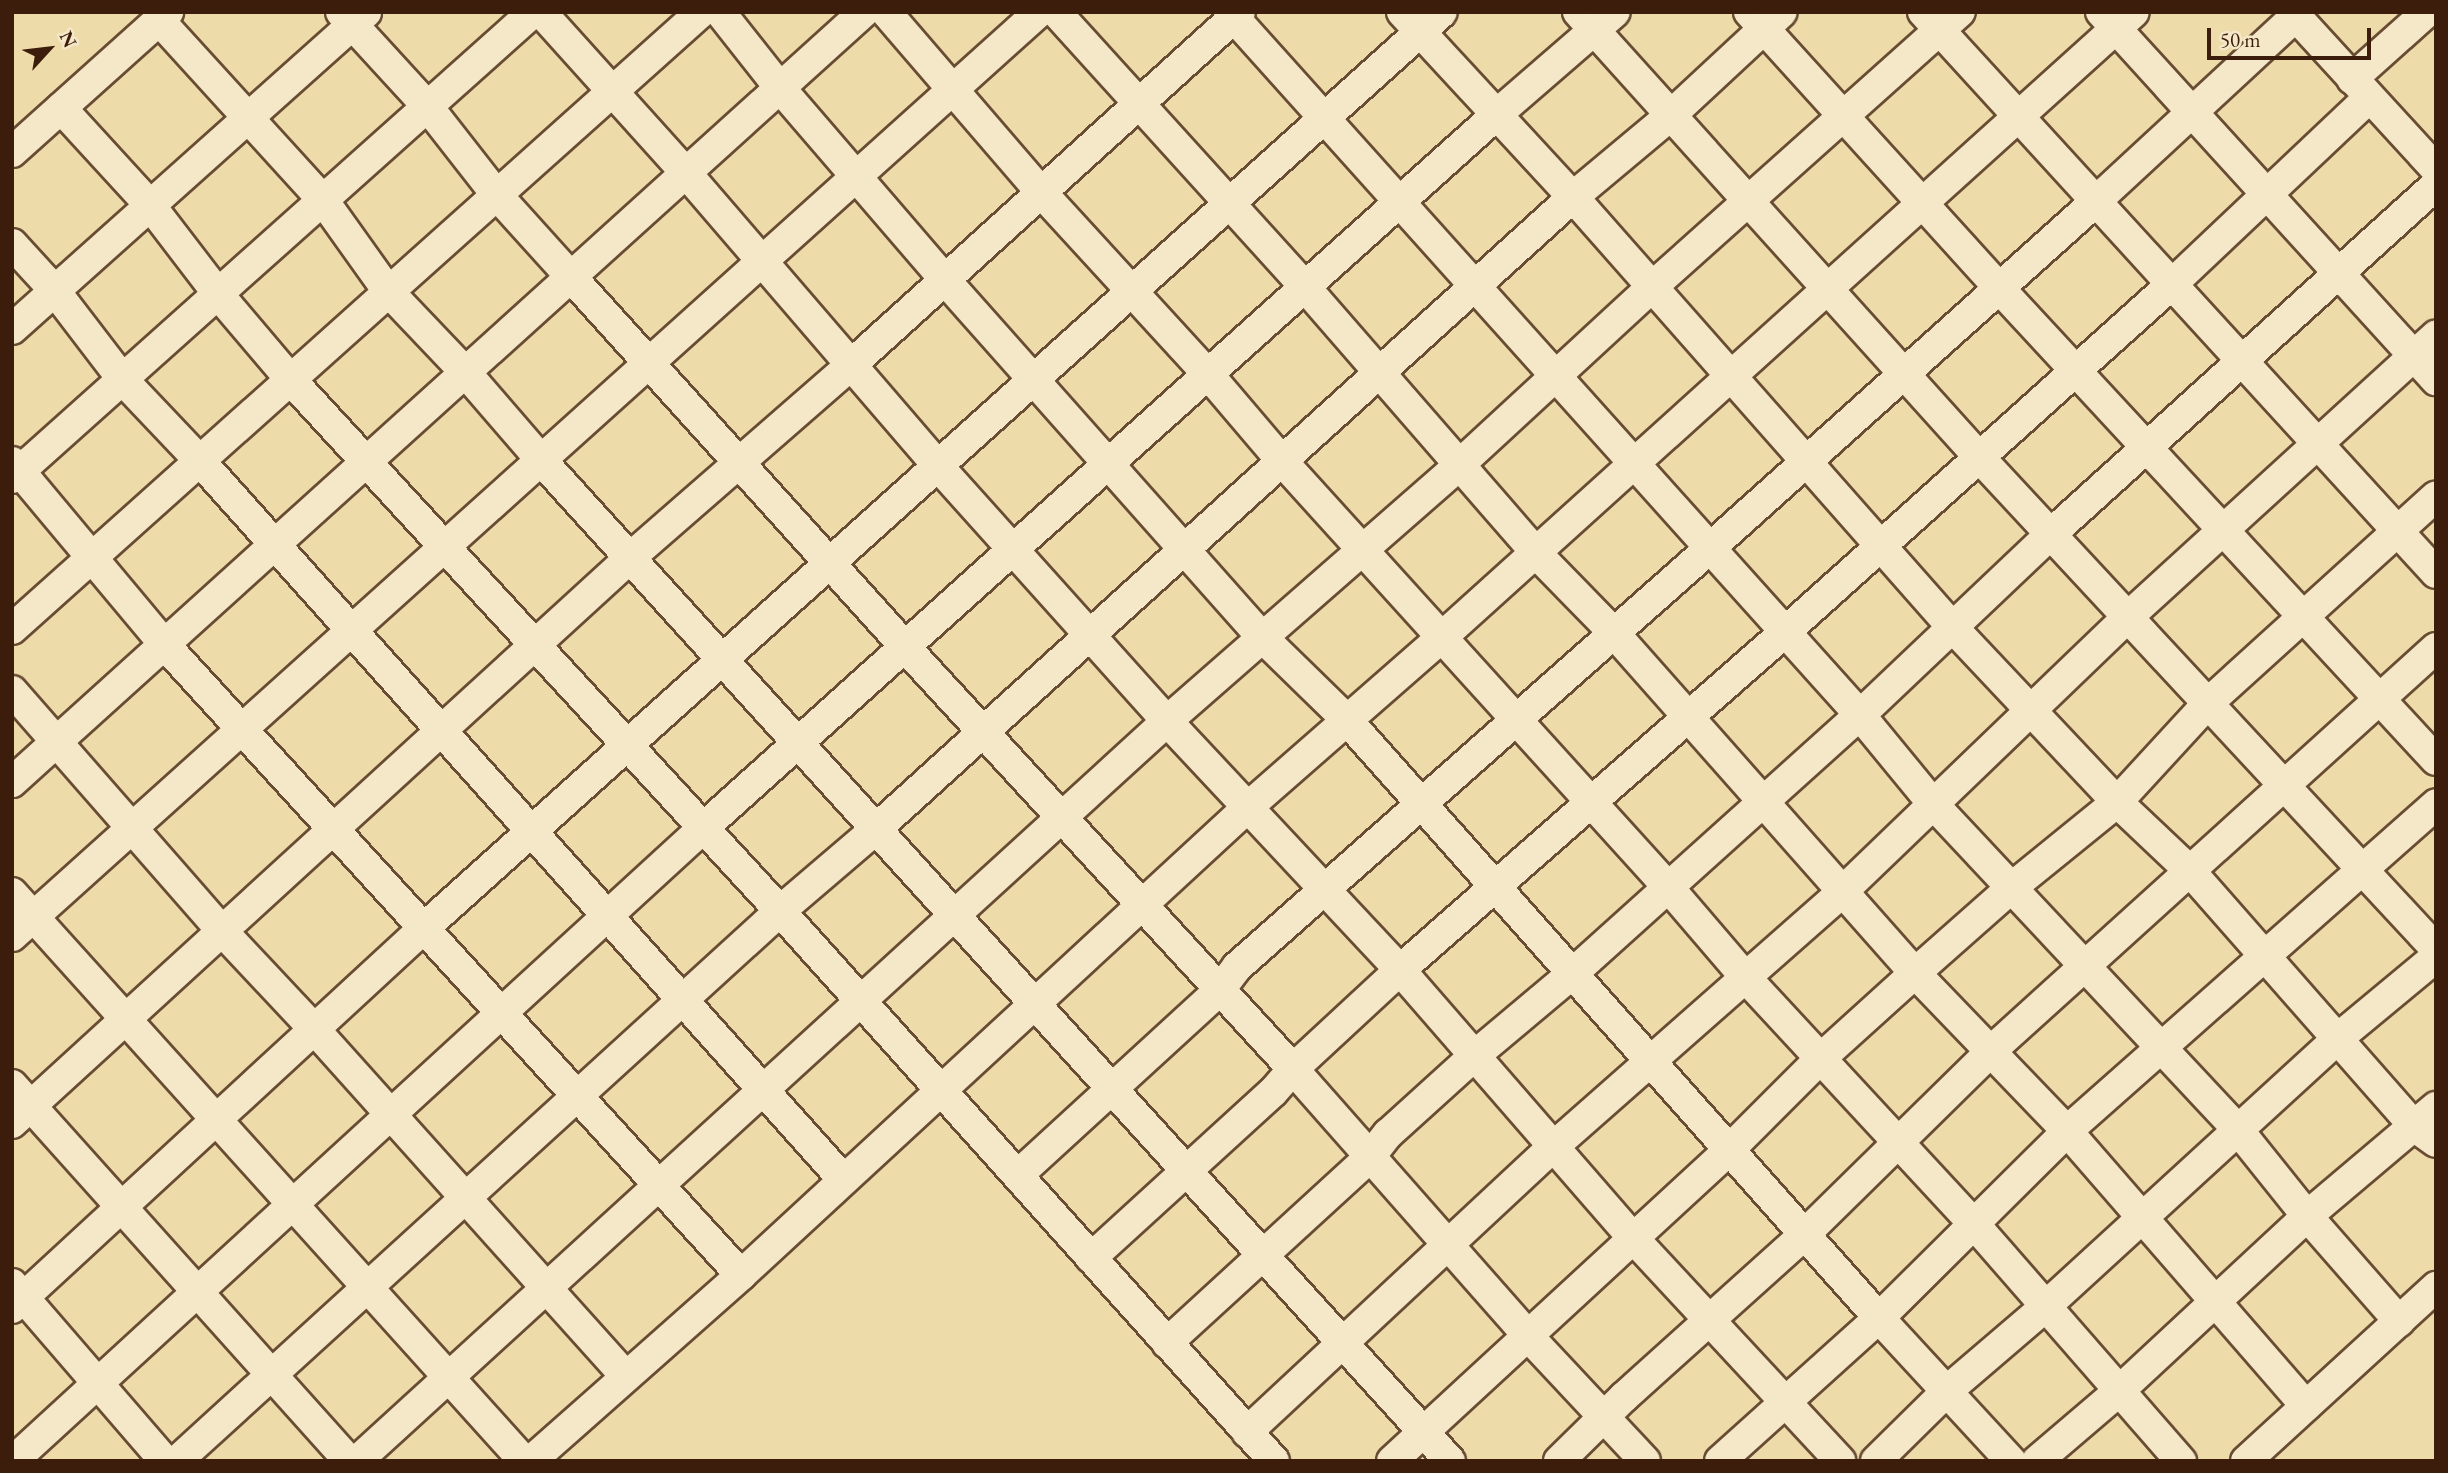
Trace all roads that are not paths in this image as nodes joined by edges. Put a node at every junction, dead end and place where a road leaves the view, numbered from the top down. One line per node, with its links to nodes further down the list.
1 (533, 12): 24 (street)
2 (541, 12): 22 (street)
3 (701, 12): 22 (street)
4 (720, 12): 19 (street)
5 (864, 12): 19 (street)
6 (886, 12): 20 (street)
7 (1039, 12): 20 (street)
8 (1056, 12): 23 (street)
9 (2427, 12): 21 (street)
10 (1235, 14): 23 (street); 31 (street)
11 (2294, 15): 21 (street); 26 (street)
12 (164, 16): 25 (street); 30 (street)
13 (353, 16): 24 (street); 30 (street)
14 (1596, 18): 27 (street); 28 (street)
15 (1765, 18): 28 (street); 29 (street)
16 (1941, 18): 29 (street); 32 (street)
17 (2117, 18): 26 (street); 32 (street)
18 (1422, 19): 27 (street); 31 (street)
19 (780, 88): 35 (street); 36 (street)
20 (953, 88): 36 (street); 37 (street)
21 (2361, 89): 34 (street); 39 (street)
22 (613, 91): 35 (street); 38 (street)
23 (1136, 103): 37 (street); 47 (street)
24 (428, 107): 38 (street); 41 (street)
25 (61, 108): 33 (street); 46 (street)
26 (2192, 112): 39 (street); 43 (street)
27 (1496, 115): 40 (street); 44 (street)
28 (1671, 115): 40 (street); 42 (street)
29 (1844, 115): 42 (street); 45 (street)
30 (248, 118): 41 (street); 46 (street)
31 (1325, 118): 44 (street); 47 (street)
32 (2019, 118): 43 (street); 45 (street)
33 (12, 152)
34 (2435, 171): 50 (street)
35 (687, 174): 49 (street); 51 (street)
36 (857, 176): 49 (street); 52 (street)
37 (1040, 191): 52 (street); 61 (street)
38 (496, 194): 51 (street); 60 (street)
39 (2267, 195): 50 (street); 53 (street)
40 (1573, 197): 54 (street); 56 (street)
41 (323, 200): 60 (street); 62 (street)
42 (1748, 201): 56 (street); 58 (street)
43 (2095, 202): 53 (street); 57 (street)
44 (1399, 204): 54 (street); 55 (street)
45 (1923, 204): 57 (street); 58 (street)
46 (150, 205): 59 (street); 62 (street)
47 (1230, 205): 55 (street); 61 (street)
48 (12, 244): 59 (street)
49 (763, 262): 67 (street); 68 (street)
50 (2338, 273): 65 (street); 66 (street)
51 (572, 278): 67 (street); 71 (street)
52 (945, 279): 68 (street); 77 (street)
53 (2172, 284): 66 (street); 69 (street)
54 (1476, 285): 73 (street); 75 (street)
55 (1305, 287): 72 (street); 73 (street)
56 (1652, 287): 74 (street); 75 (street)
57 (1999, 288): 69 (street); 70 (street)
58 (1829, 289): 70 (street); 74 (street)
59 (55, 291): 63 (street); 78 (street)
60 (388, 291): 71 (street); 76 (street)
61 (1132, 291): 72 (street); 77 (street)
62 (218, 294): 76 (street); 78 (street)
63 (12, 328)
64 (2436, 336): 65 (street)
65 (2414, 356): 79 (street); 80 (street)
66 (2243, 359): 80 (street); 81 (street)
67 (649, 363): 83 (street); 88 (street)
68 (851, 365): 88 (street); 91 (street)
69 (2074, 369): 81 (street); 82 (street)
70 (1903, 371): 82 (street); 84 (street)
71 (466, 373): 83 (street); 87 (street)
72 (1207, 373): 86 (street); 89 (street)
73 (1379, 374): 86 (street); 90 (street)
74 (1730, 375): 84 (street); 92 (street)
75 (1555, 376): 90 (street); 92 (street)
76 (290, 379): 85 (street); 87 (street)
77 (1033, 379): 89 (street); 91 (street)
78 (123, 380): 85 (street); 93 (street)
79 (2436, 380)
80 (2318, 442): 95 (street); 96 (street)
81 (2147, 448): 95 (street); 97 (street)
82 (1979, 457): 97 (street); 99 (street)
83 (541, 460): 98 (street); 106 (street)
84 (1806, 460): 99 (street); 103 (street)
85 (200, 461): 100 (street); 107 (street)
86 (1282, 461): 101 (street); 104 (street)
87 (366, 462): 98 (street); 100 (street)
88 (740, 462): 106 (street); 108 (street)
89 (1109, 462): 101 (street); 102 (street)
90 (1459, 465): 104 (street); 105 (street)
91 (938, 466): 102 (street); 108 (street)
92 (1633, 466): 103 (street); 105 (street)
93 (15, 470): 107 (street)
94 (2436, 496): 96 (street)
95 (2223, 529): 110 (street); 111 (street)
96 (2397, 531): 109 (street); 111 (street)
97 (2050, 534): 110 (street); 113 (street)
98 (444, 545): 114 (street); 121 (street)
99 (1879, 545): 113 (street); 116 (street)
100 (274, 546): 114 (street); 120 (street)
101 (1185, 547): 115 (street); 119 (street)
102 (1015, 549): 115 (street); 122 (street)
103 (1709, 549): 116 (street); 117 (street)
104 (1362, 550): 118 (street); 119 (street)
105 (1535, 552): 117 (street); 118 (street)
106 (632, 556): 121 (street); 124 (street)
107 (91, 557): 112 (street); 120 (street)
108 (829, 563): 122 (street); 124 (street)
109 (2436, 573)
110 (2129, 616): 127 (street); 128 (street)
111 (2303, 617): 126 (street); 127 (street)
112 (12, 629)
113 (1954, 629): 128 (street); 129 (street)
114 (349, 631): 134 (street); 135 (street)
115 (1090, 632): 132 (street); 136 (street)
116 (1785, 632): 129 (street); 130 (street)
117 (1614, 633): 130 (street); 133 (street)
118 (1442, 637): 131 (street); 133 (street)
119 (1263, 638): 131 (street); 132 (street)
120 (164, 644): 134 (street); 137 (street)
121 (534, 645): 135 (street); 139 (street)
122 (905, 647): 136 (street); 138 (street)
123 (2436, 648): 126 (street)
124 (723, 660): 138 (street); 139 (street)
125 (12, 691): 137 (street)
126 (2378, 699): 140 (street); 142 (street)
127 (2207, 704): 142 (street); 146 (street)
128 (2031, 712): 146 (street); 148 (street)
129 (1860, 715): 143 (street); 148 (street)
130 (1689, 717): 143 (street); 145 (street)
131 (1346, 719): 144 (street); 149 (street)
132 (1167, 721): 149 (street); 150 (street)
133 (1517, 721): 144 (street); 145 (street)
134 (240, 729): 151 (street); 154 (street)
135 (441, 732): 154 (street); 155 (street)
136 (983, 732): 150 (street); 153 (street)
137 (57, 740): 141 (street); 151 (street)
138 (797, 743): 152 (street); 153 (street)
139 (625, 746): 152 (street); 155 (street)
140 (2436, 761)
141 (12, 782)
142 (2283, 787): 156 (street); 157 (street)
143 (1763, 800): 159 (street); 162 (street)
144 (1423, 803): 158 (street); 160 (street)
145 (1591, 803): 158 (street); 159 (street)
146 (2117, 803): 156 (street); 161 (street)
147 (2436, 804): 157 (street)
148 (1934, 805): 161 (street); 162 (street)
149 (1248, 807): 160 (street); 164 (street)
150 (1063, 819): 164 (street); 167 (street)
151 (132, 827): 168 (street); 170 (street)
152 (702, 829): 165 (street); 166 (street)
153 (876, 829): 165 (street); 167 (street)
154 (332, 832): 169 (street); 170 (street)
155 (531, 832): 166 (street); 169 (street)
156 (2190, 871): 172 (street); 174 (street)
157 (2363, 871): 171 (street); 172 (street)
158 (1495, 884): 175 (street); 176 (street)
159 (1668, 887): 176 (street); 178 (street)
160 (1324, 889): 175 (street); 179 (street)
161 (2010, 889): 174 (street); 177 (street)
162 (1843, 891): 177 (street); 178 (street)
163 (12, 893): 168 (street)
164 (1142, 905): 179 (street); 182 (street)
165 (780, 911): 180 (street); 181 (street)
166 (607, 915): 180 (street); 183 (street)
167 (956, 916): 181 (street); 182 (street)
168 (23, 926): 184 (street)
169 (424, 928): 183 (street); 185 (street)
170 (222, 932): 184 (street); 185 (street)
171 (2436, 949)
172 (2264, 956): 186 (street); 187 (street)
173 (2436, 957): 186 (street)
174 (2087, 966): 187 (street); 188 (street)
175 (1400, 970): 189 (street); 192 (street)
176 (1573, 972): 189 (street); 191 (street)
177 (1915, 973): 188 (street); 190 (street)
178 (1746, 978): 190 (street); 191 (street)
179 (1219, 991): 192 (street); 193 (street)
180 (684, 1000): 194 (street); 196 (street)
181 (859, 1001): 194 (street); 195 (street)
182 (1035, 1002): 193 (street); 195 (street)
183 (502, 1013): 196 (street); 198 (street)
184 (126, 1018): 197 (street); 199 (street)
185 (315, 1030): 198 (street); 199 (street)
186 (2336, 1040): 200 (street); 202 (street)
187 (2163, 1047): 201 (street); 202 (street)
188 (1992, 1050): 201 (street); 203 (street)
189 (1474, 1056): 204 (street); 206 (street)
190 (1821, 1059): 203 (street); 205 (street)
191 (1651, 1061): 204 (street); 205 (street)
192 (1293, 1069): 206 (street); 207 (street)
193 (1112, 1088): 207 (street); 208 (street)
194 (762, 1089): 209 (street); 210 (street)
195 (942, 1090): 208 (street); 209 (street)
196 (576, 1096): 210 (street); 211 (street)
197 (19, 1104): 213 (street)
198 (391, 1113): 211 (street); 212 (street)
199 (216, 1120): 212 (street); 213 (street)
200 (2429, 1125): 214 (street)
201 (2067, 1131): 215 (street); 216 (street)
202 (2239, 1131): 214 (street); 215 (street)
203 (1898, 1144): 216 (street); 217 (street)
204 (1553, 1147): 218 (street); 219 (street)
205 (1729, 1150): 217 (street); 218 (street)
206 (1369, 1158): 219 (street); 220 (street)
207 (1188, 1171): 220 (street); 221 (street)
208 (1019, 1174): 221 (street)
209 (842, 1178): 222 (street)
210 (657, 1186): 222 (street); 223 (street)
211 (467, 1199): 223 (street); 225 (street)
212 (290, 1203): 225 (street); 226 (street)
213 (122, 1205): 226 (street); 227 (street)
214 (2307, 1216): 228 (street); 232 (street)
215 (2143, 1217): 228 (street); 229 (street)
216 (1974, 1224): 229 (street); 230 (street)
217 (1805, 1234): 230 (street); 231 (street)
218 (1634, 1238): 231 (street); 233 (street)
219 (1447, 1246): 233 (street); 235 (street)
220 (1263, 1256): 234 (street); 235 (street)
221 (1091, 1258): 234 (street)
222 (741, 1275): 237 (street)
223 (547, 1287): 237 (street); 238 (street)
224 (2436, 1287): 232 (street)
225 (367, 1288): 236 (street); 238 (street)
226 (195, 1290): 236 (street); 239 (street)
227 (16, 1296): 239 (street)
228 (2213, 1301): 241 (street); 243 (street)
229 (2046, 1306): 240 (street); 241 (street)
230 (1880, 1318): 240 (street); 242 (street)
231 (1709, 1321): 242 (street); 244 (street)
232 (2399, 1321): 243 (street)
233 (1528, 1336): 244 (street); 246 (street)
234 (1167, 1343): 245 (street)
235 (1342, 1344): 245 (street); 246 (street)
236 (271, 1374): 249 (street); 250 (street)
237 (625, 1375): 253 (street)
238 (447, 1378): 251 (street); 252 (street)
239 (97, 1382): 247 (street); 248 (street)
240 (1948, 1390): 261 (street); 262 (street)
241 (2119, 1391): 263 (street); 264 (street)
242 (1784, 1402): 259 (street); 260 (street)
243 (2305, 1406): 265 (street)
244 (1605, 1418): 257 (street); 258 (street)
245 (1247, 1432): 254 (street)
246 (1423, 1433): 255 (street); 256 (street)
247 (13, 1461)
248 (165, 1461)
249 (177, 1461)
250 (349, 1461)
251 (357, 1461)
252 (524, 1461)
253 (531, 1461)
254 (1274, 1461)
255 (1392, 1461)
256 (1450, 1461)
257 (1559, 1461)
258 (1645, 1461)
259 (1720, 1461)
260 (1840, 1461)
261 (1876, 1461)
262 (2011, 1461)
263 (2037, 1461)
264 (2181, 1461)
265 (2246, 1461)

